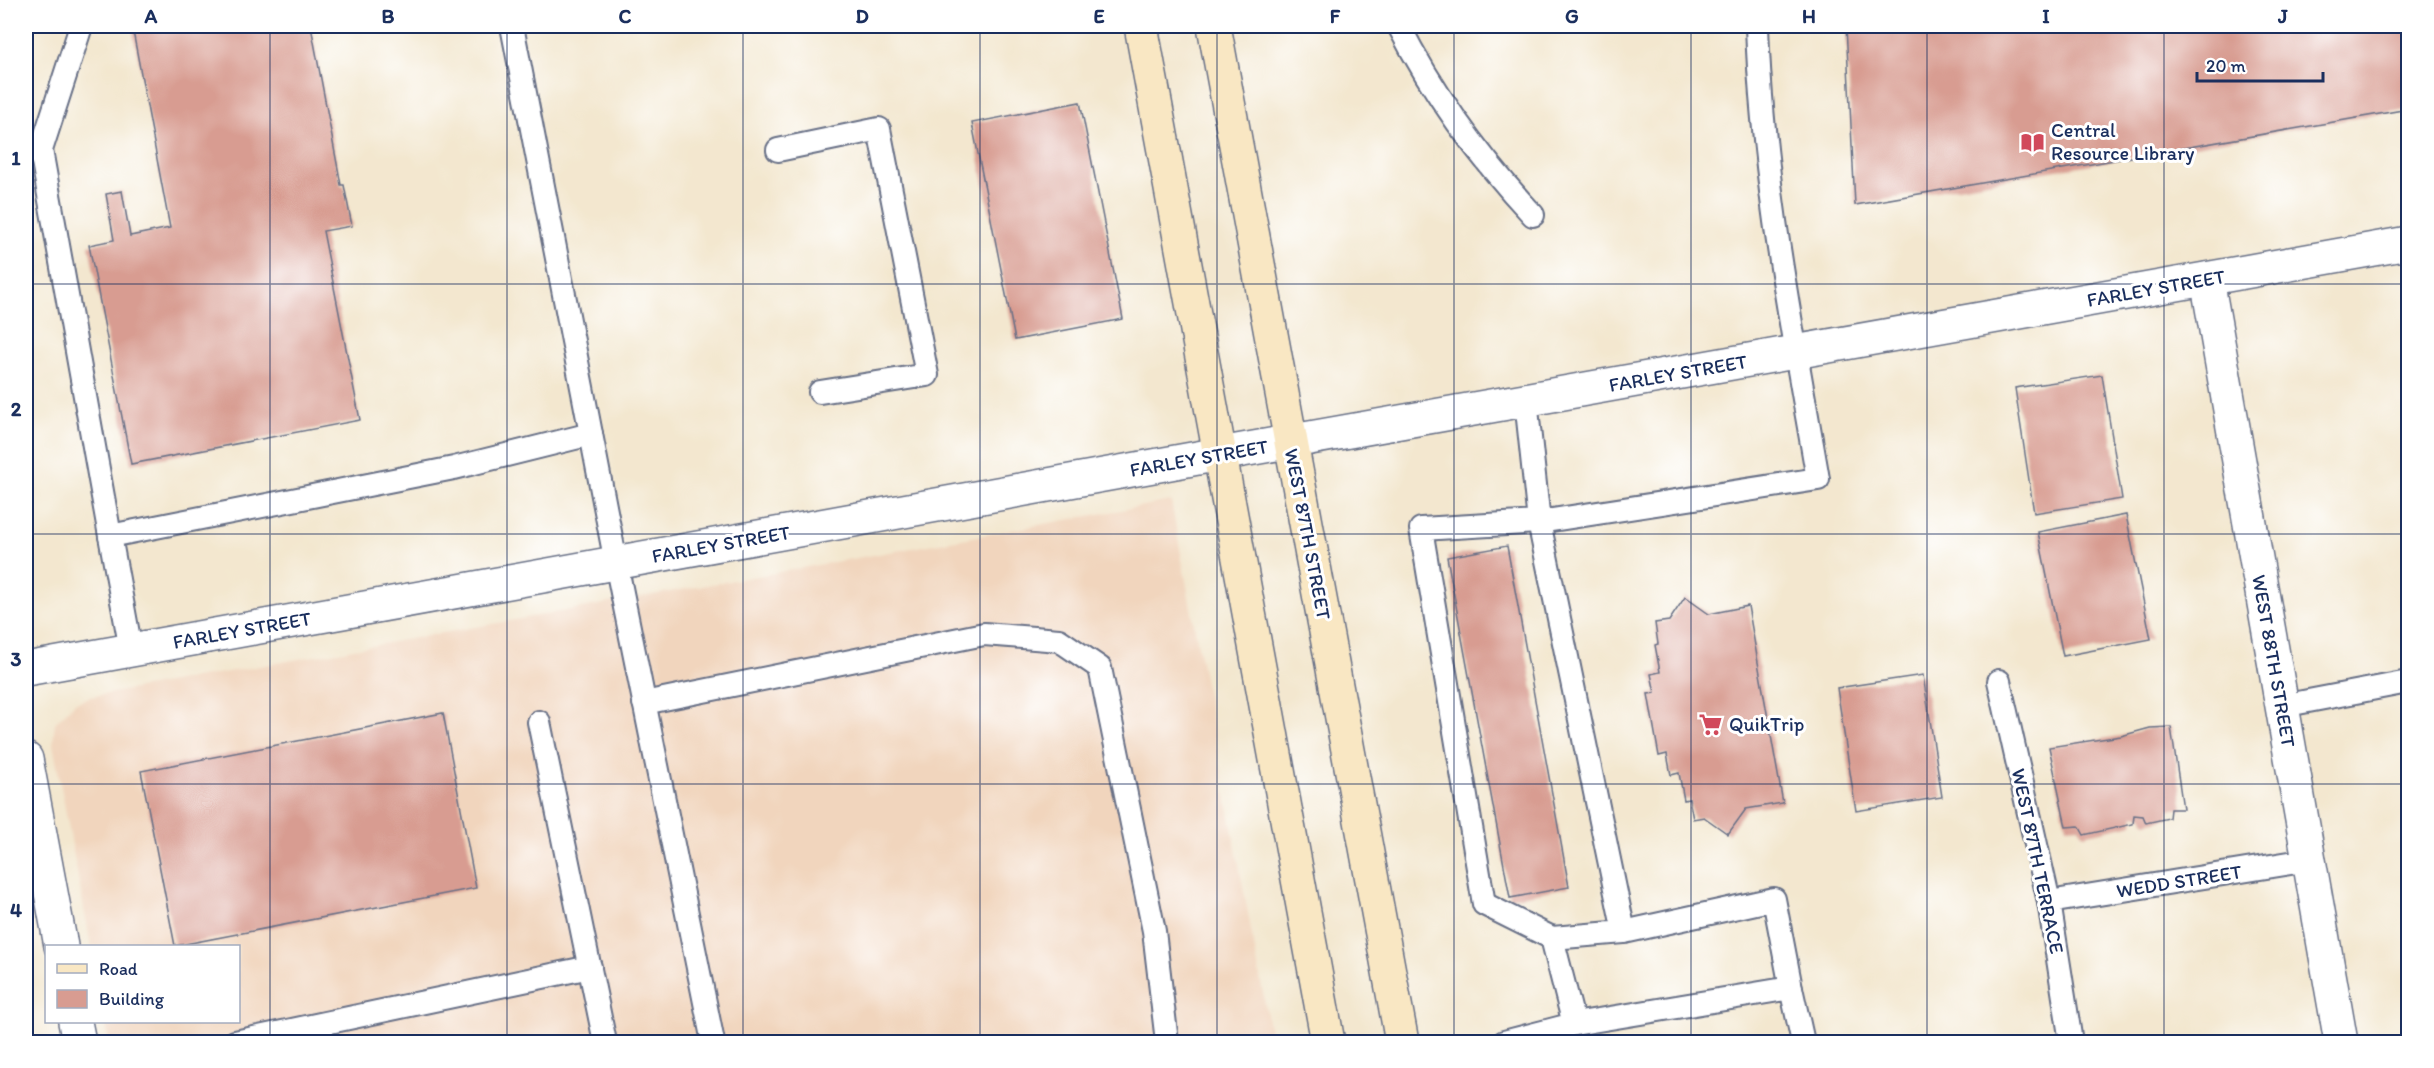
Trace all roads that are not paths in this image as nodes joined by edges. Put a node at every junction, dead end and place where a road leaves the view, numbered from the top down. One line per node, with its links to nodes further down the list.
1 (81, 26): 18 (lane)
2 (512, 26): 14 (lane)
3 (1141, 26): 16 (main road)
4 (1214, 26): 15 (main road, WEST 87TH STREET)
5 (1399, 26): 8 (lane)
6 (1757, 26): 11 (lane)
7 (778, 150): 12 (lane)
8 (1533, 215)
9 (2409, 243): 10 (street, FARLEY STREET)
10 (2207, 279): 11 (street, FARLEY STREET); 25 (street, WEST 88TH STREET)
11 (1796, 352): 13 (street, FARLEY STREET); 17 (lane)
12 (820, 392)
13 (1526, 400): 15 (street, FARLEY STREET); 17 (lane)
14 (591, 434): 18 (lane); 19 (lane)
15 (1291, 442): 16 (street, FARLEY STREET); 44 (main road, WEST 87TH STREET)
16 (1220, 454): 19 (street, FARLEY STREET); 43 (main road)
17 (1539, 522): 30 (lane); 31 (lane)
18 (110, 536): 20 (lane)
19 (616, 563): 20 (street, FARLEY STREET); 24 (lane)
20 (132, 650): 21 (street, FARLEY STREET)
21 (26, 669)
22 (1999, 681): 29 (lane, WEST 87TH TERRACE)
23 (2409, 682): 25 (lane)
24 (644, 703): 41 (lane); 42 (lane)
25 (2282, 706): 28 (street, WEST 88TH STREET)
26 (539, 722): 33 (lane)
27 (26, 759): 32 (street)
28 (2309, 860): 29 (lane, WEDD STREET); 48 (street, WEST 88TH STREET)
29 (2049, 902): 47 (lane, WEST 87TH TERRACE)
30 (1624, 932): 31 (lane); 34 (lane)
31 (1552, 938): 36 (lane)
32 (61, 945)
33 (590, 967): 39 (lane); 40 (lane)
34 (1791, 988): 36 (lane); 46 (lane)
35 (75, 1023): 38 (street)
36 (1574, 1024): 37 (lane)
37 (1530, 1039): 45 (lane)
38 (80, 1042)
39 (235, 1042)
40 (605, 1042)
41 (713, 1042)
42 (1167, 1042)
43 (1328, 1042)
44 (1402, 1042)
45 (1504, 1042)
46 (1803, 1042)
47 (2071, 1042)
48 (2341, 1042)

